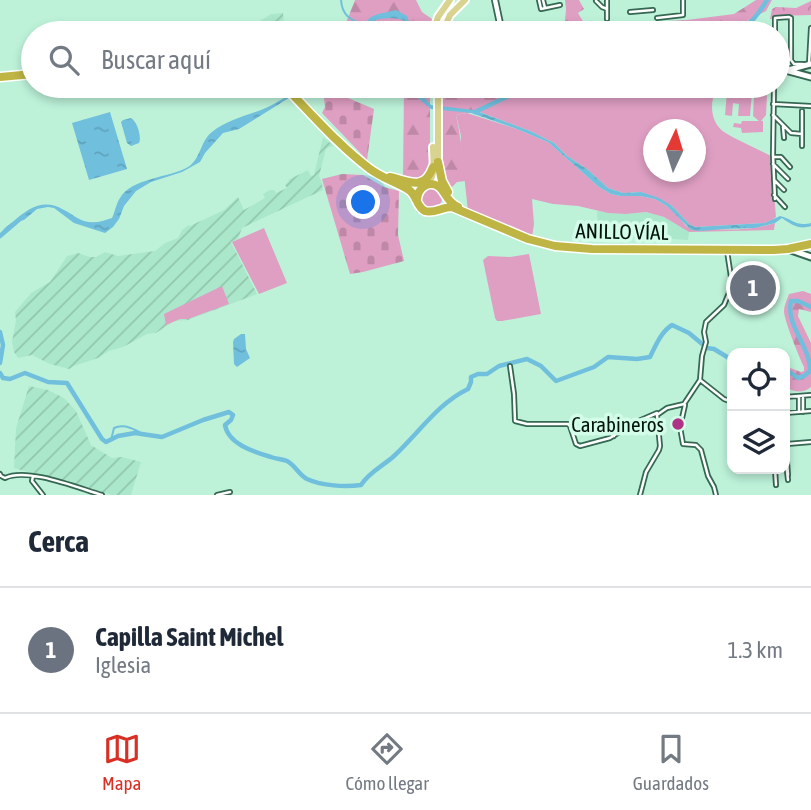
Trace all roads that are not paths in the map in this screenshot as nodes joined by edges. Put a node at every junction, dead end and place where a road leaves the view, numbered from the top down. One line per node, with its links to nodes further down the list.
1 (450, 0): 9 (main road); 11 (main road)
2 (465, 0): 9 (main road)
3 (495, 0): 19 (street)
4 (541, 0): 8 (street)
5 (607, 0): 10 (street)
6 (596, 1): 10 (street)
7 (682, 2): 15 (street)
8 (560, 5)
9 (459, 6): 14 (main road)
10 (607, 9): 16 (street)
11 (442, 10): 14 (main road); 17 (main road)
12 (653, 10): 13 (street)
13 (631, 12)
14 (450, 15): 18 (main road)
15 (657, 18)
16 (607, 19)
17 (436, 21)
18 (447, 21)
19 (499, 21)
20 (775, 21): 23 (street)
21 (811, 28): 22 (street)
22 (811, 42): 23 (street)
23 (809, 64): 24 (street)
24 (790, 69)
25 (21, 73): 27 (highway)
26 (790, 73): 28 (street)
27 (0, 75)
28 (811, 78)
29 (299, 98): 45 (highway)
30 (299, 98): 51 (highway)
31 (436, 98): 42 (main road)
32 (773, 98): 33 (street)
33 (773, 104): 34 (street); 36 (street)
34 (811, 106)
35 (802, 111): 38 (street)
36 (773, 116): 37 (street); 41 (street)
37 (783, 127): 38 (street); 39 (street)
38 (802, 134): 40 (street)
39 (784, 138)
40 (802, 146)
41 (773, 156): 43 (street); 44 (street)
42 (436, 164): 45 (highway); 48 (main road); 50 (main road); 54 (highway)
43 (773, 164): 46 (street); 47 (street)
44 (790, 167)
45 (390, 177): 48 (highway)
46 (788, 179)
47 (774, 180): 49 (street); 52 (street)
48 (424, 186): 50 (highway); 51 (highway)
49 (784, 190)
50 (443, 192): 53 (highway); 54 (highway, ANILLO VÍAL)
51 (417, 201): 53 (highway)
52 (785, 206)
53 (439, 209): 57 (highway, ANILLO VÍAL)
54 (474, 213): 55 (highway, ANILLO VÍAL)
55 (811, 243): 56 (highway, ANILLO VÍAL)
56 (800, 250): 57 (highway, ANILLO VÍAL); 58 (street)
57 (730, 253): 60 (street)
58 (811, 257)
59 (510, 366): 71 (street)
60 (700, 380): 64 (street); 65 (street)
61 (801, 396): 62 (street); 63 (street); 67 (street)
62 (811, 396)
63 (790, 397)
64 (727, 400)
65 (686, 402): 68 (street); 85 (street)
66 (811, 411): 67 (street)
67 (801, 412): 69 (street)
68 (657, 413): 71 (street); 84 (street)
69 (790, 413)
70 (593, 425): 71 (street)
71 (614, 436)
72 (811, 442): 73 (street)
73 (790, 444)
74 (0, 474): 77 (street)
75 (775, 474): 79 (street)
76 (787, 474): 78 (street)
77 (33, 477): 81 (street); 82 (street)
78 (788, 480)
79 (776, 485)
80 (230, 492): 83 (street)
81 (43, 495)
82 (102, 495)
83 (217, 495)
84 (640, 495)
85 (716, 495)

